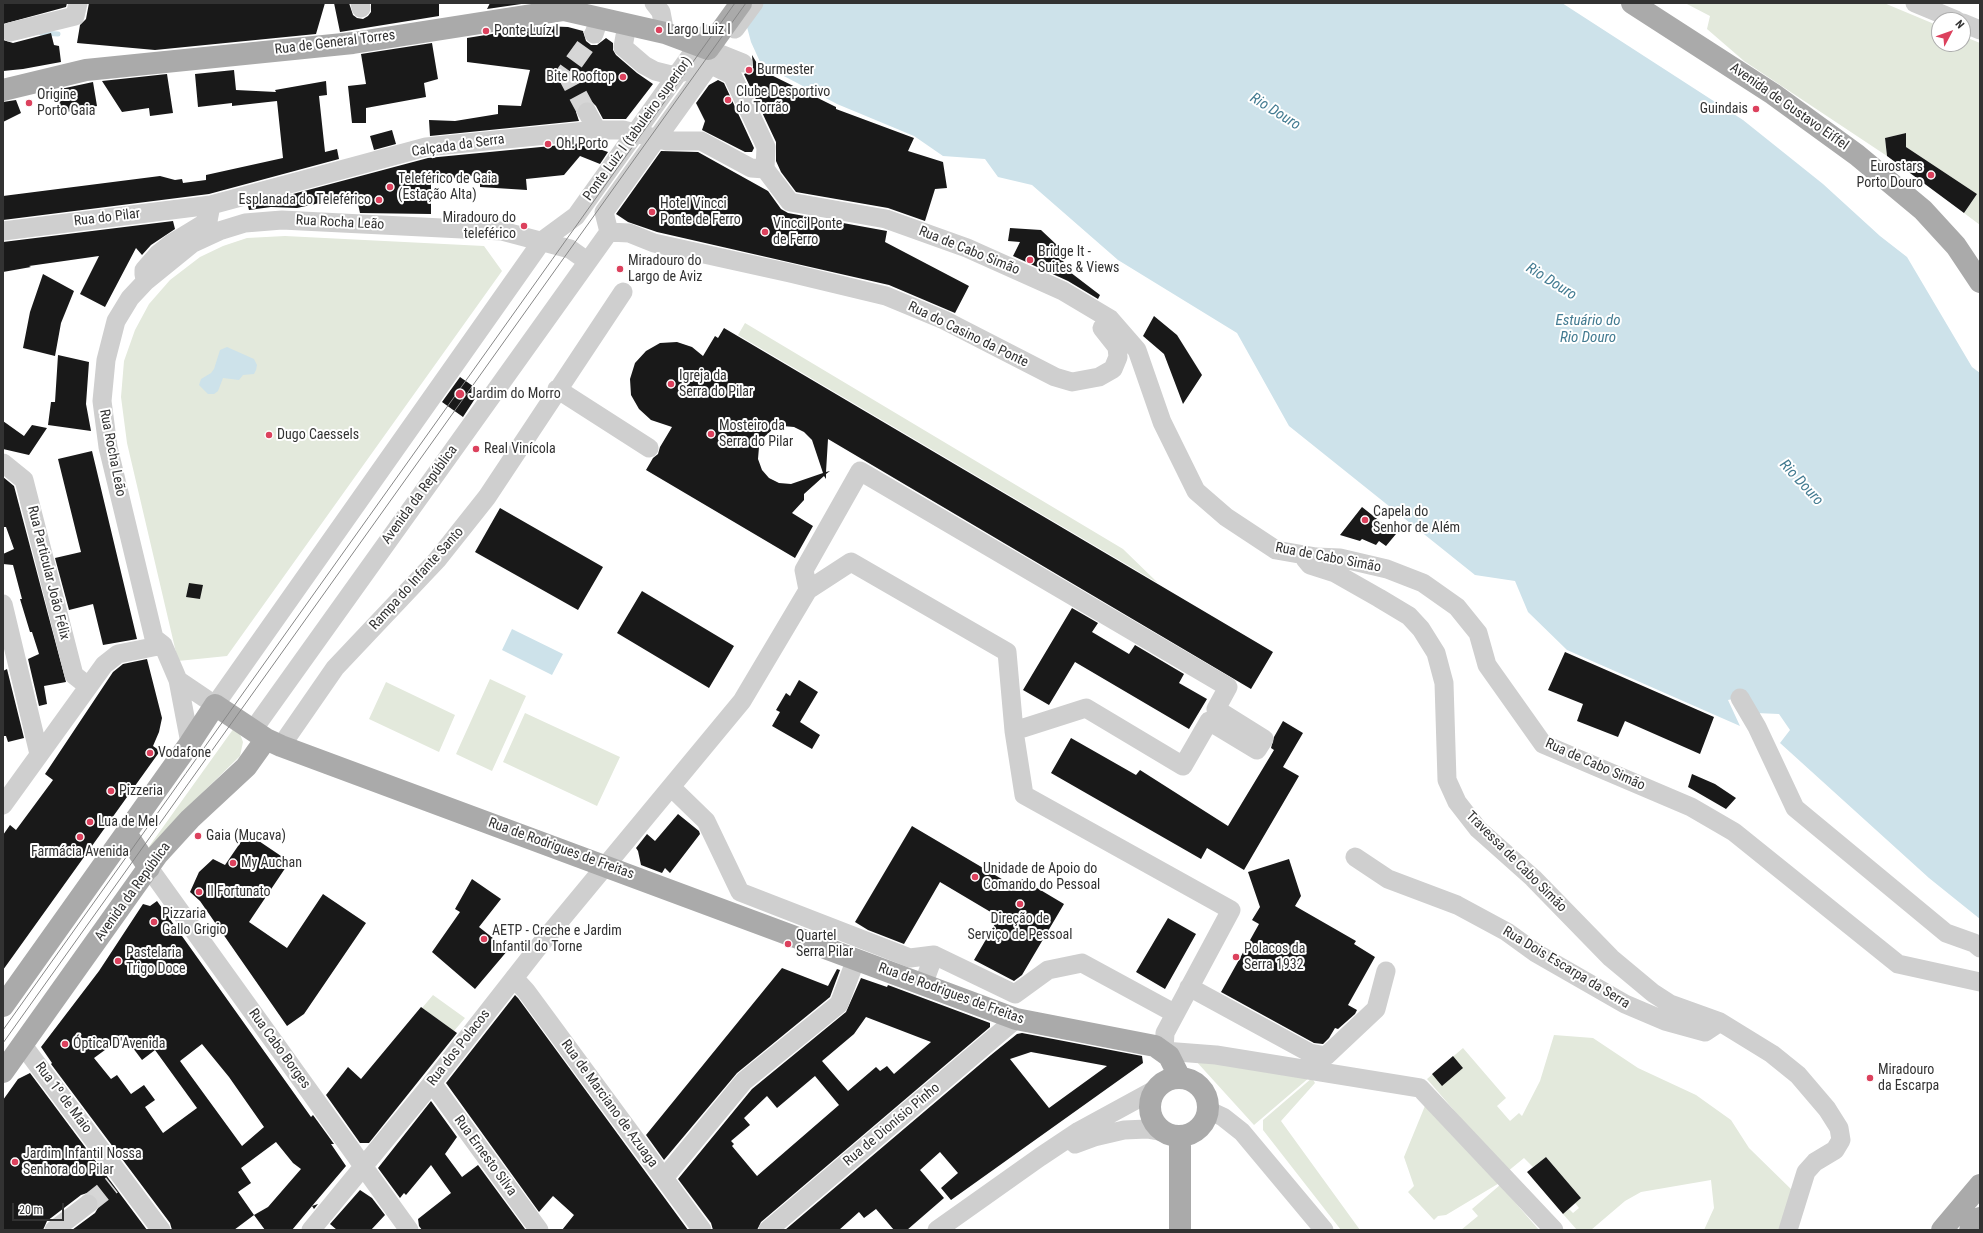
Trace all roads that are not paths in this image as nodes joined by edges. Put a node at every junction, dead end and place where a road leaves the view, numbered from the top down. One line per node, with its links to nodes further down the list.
1 (78, 3): 10 (street)
2 (654, 3): 11 (street)
3 (728, 3): 21 (street, Ponte Luiz I (tabuleiro superior))
4 (741, 3): 12 (main road)
5 (754, 3): 20 (street, Ponte Luiz I (tabuleiro superior))
6 (1632, 3): 24 (main road, Avenida de Gustavo Eiffel)
7 (1915, 3): 8 (street)
8 (1937, 12)
9 (627, 25): 11 (main road, Rua de General Torres); 14 (main road, Rua de General Torres); 17 (street)
10 (10, 32)
11 (665, 34): 12 (main road)
12 (713, 42): 13 (street)
13 (743, 63)
14 (3, 90)
15 (587, 112): 16 (street)
16 (597, 130): 17 (street, Calçada da Serra); 18 (street, Calçada da Serra)
17 (765, 169): 26 (street, Rua de Cabo Simão)
18 (211, 205): 19 (street, Rua do Pilar); 23 (street)
19 (3, 231)
20 (609, 232): 22 (street, Avenida da República); 26 (street, Rua do Casino da Ponte)
21 (542, 241): 22 (street); 23 (street, Rua Rocha Leão); 37 (street)
22 (587, 261): 39 (street, Avenida da República)
23 (145, 282): 33 (street, Rua Rocha Leão)
24 (1980, 282)
25 (623, 292): 27 (street, Rampa do Infante Santo)
26 (1086, 306): 30 (street, Rua de Cabo Simão)
27 (557, 389): 28 (street); 39 (street, Rampa do Infante Santo)
28 (649, 448)
29 (3, 463): 35 (street, Rua Particular João Félix)
30 (1302, 555): 53 (street, Rua de Cabo Simão); 59 (street, Travessa de Cabo Simão)
31 (808, 590): 38 (street); 38 (street); 42 (street, Rua dos Polacos)
32 (3, 604): 41 (street)
33 (163, 644): 34 (street, Rua Rocha Leão); 35 (street)
34 (178, 680): 37 (street); 40 (street, Rua Rocha Leão)
35 (88, 686): 41 (street)
36 (1740, 698): 48 (street)
37 (215, 705): 39 (main road); 40 (main road)
38 (1014, 732): 55 (street)
39 (267, 738): 46 (main road, Rua de Rodrigues de Freitas); 47 (main road, Avenida da República)
40 (190, 743): 44 (main road)
41 (39, 754): 43 (street)
42 (671, 787): 46 (street, Rua dos Polacos); 49 (street)
43 (3, 804)
44 (126, 833): 47 (main road); 56 (main road)
45 (1355, 858): 59 (street, Rua Dois Escarpa da Serra)
46 (606, 865): 50 (main road, Rua de Rodrigues de Freitas); 52 (street, Rua dos Polacos)
47 (149, 868): 60 (main road, Avenida da República); 69 (street, Rua Cabo Borges)
48 (1980, 948)
49 (934, 955): 54 (street); 57 (street)
50 (856, 959): 54 (main road, Rua de Rodrigues de Freitas); 70 (street)
51 (1386, 971): 55 (street)
52 (514, 978): 64 (street, Rua dos Polacos); 70 (street, Rua de Marciano de Azuaga)
53 (1980, 982)
54 (923, 984): 58 (main road, Rua de Rodrigues de Freitas)
55 (1189, 986): 57 (street)
56 (3, 1006)
57 (1174, 1013): 61 (street)
58 (1016, 1019): 61 (main road, Rua de Rodrigues de Freitas); 80 (street, Rua de Dionísio Pinho)
59 (1720, 1022): 85 (street)
60 (22, 1044): 62 (main road, Avenida da República); 75 (street, Rua 1º de Maio)
61 (1164, 1051): 63 (main road); 84 (street, Rua de Rodrigues de Freitas)
62 (3, 1072)
63 (1180, 1078): 65 (main road); 66 (main road)
64 (432, 1083): 69 (street, Rua dos Polacos); 78 (street, Rua Ernesto Silva)
65 (1156, 1090): 67 (main road); 68 (street)
66 (1208, 1110): 67 (main road); 83 (street)
67 (1172, 1134): 68 (street); 82 (main road)
68 (1040, 1157): 81 (street)
69 (363, 1167): 76 (street, Rua dos Polacos); 77 (street, Rua Cabo Borges)
70 (664, 1178): 79 (street, Rua de Marciano de Azuaga)
71 (1980, 1185): 86 (main road)
72 (88, 1204): 74 (street)
73 (1980, 1218): 87 (main road)
74 (54, 1230)
75 (161, 1230)
76 (311, 1230)
77 (408, 1230)
78 (539, 1230)
79 (702, 1230)
80 (768, 1230)
81 (938, 1230)
82 (1180, 1230)
83 (1324, 1230)
84 (1554, 1230)
85 (1788, 1230)
86 (1942, 1230)
87 (1970, 1230)

